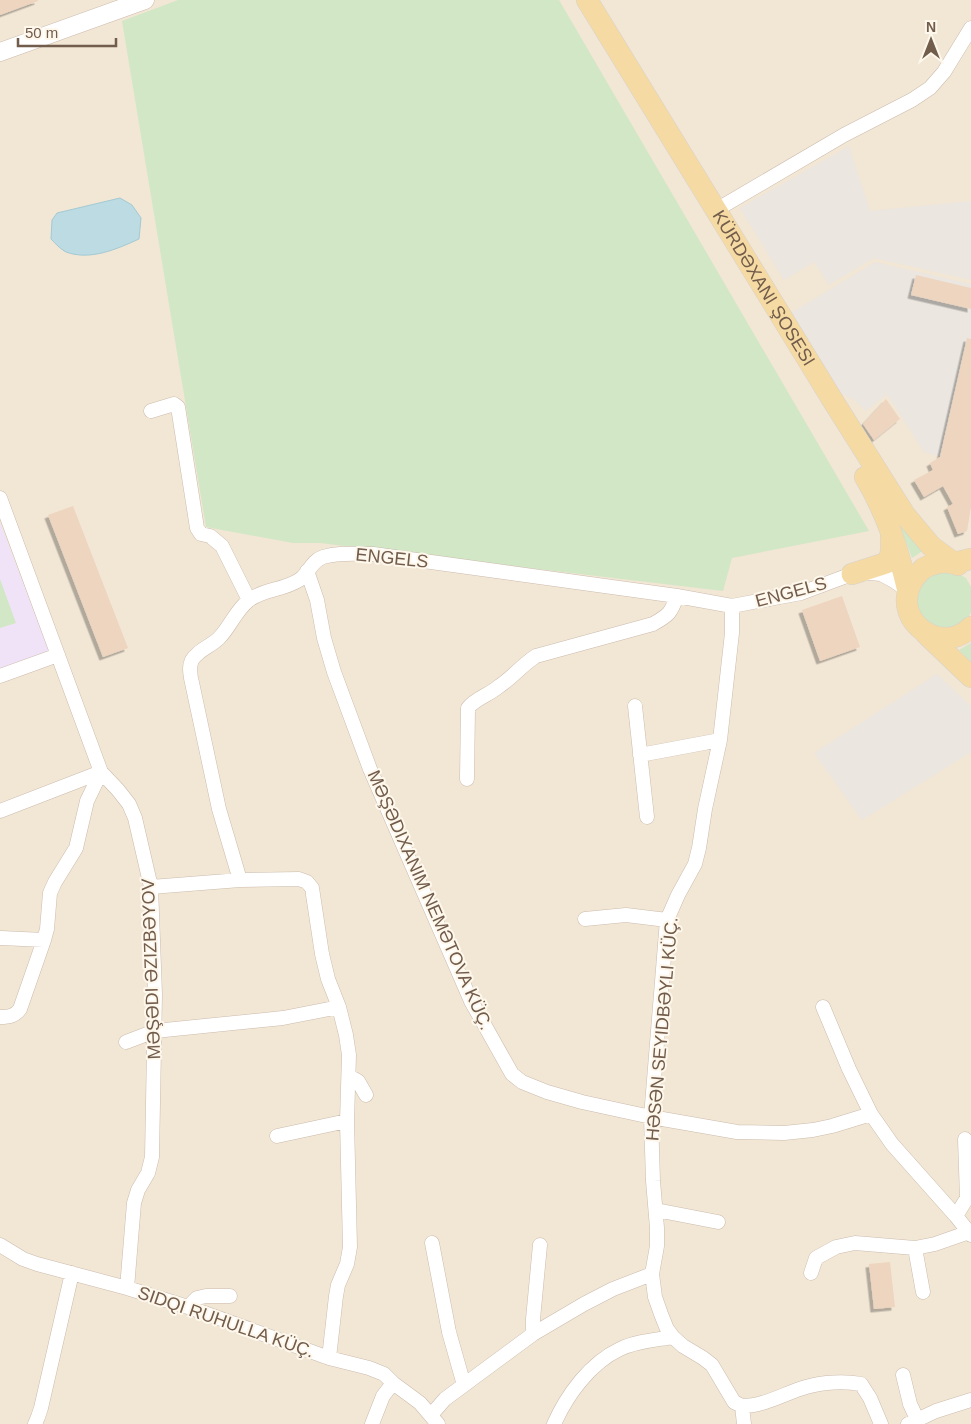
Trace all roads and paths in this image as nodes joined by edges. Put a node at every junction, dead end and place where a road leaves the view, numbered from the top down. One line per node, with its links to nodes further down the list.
1 (144, 0): 5 (street)
2 (571, 0): 9 (main road)
3 (587, 0): 6 (main road)
4 (971, 28): 6 (street)
5 (0, 52)
6 (716, 210): 10 (main road)
7 (151, 410): 15 (street)
8 (0, 498): 19 (street, MƏŞƏDI ƏZIZBƏYOV)
9 (890, 526): 12 (main road); 13 (main road)
10 (965, 565): 13 (main road)
11 (307, 571): 14 (street, ENGELS); 15 (street, ENGELS); 43 (street)
12 (852, 574): 13 (street, ENGELS); 16 (street, ENGELS)
13 (908, 591): 18 (main road)
14 (677, 596): 16 (street, ENGELS); 26 (street)
15 (249, 600): 29 (street, ENGELS)
16 (732, 606): 23 (street, HƏSƏN SEYIDBƏYLI KÜÇ.)
17 (971, 627): 18 (main road)
18 (924, 632): 21 (main road)
19 (58, 654): 20 (street); 25 (street, MƏŞƏDI ƏZIZBƏYOV)
20 (0, 676)
21 (971, 677)
22 (635, 706): 24 (street)
23 (720, 740): 24 (street); 32 (street, HƏSƏN SEYIDBƏYLI KÜÇ.)
24 (640, 755): 28 (street)
25 (101, 772): 27 (street); 30 (street, MƏŞƏDI ƏZIZBƏYOV); 34 (street)
26 (467, 779)
27 (0, 812)
28 (647, 816)
29 (240, 880): 30 (street); 35 (street)
30 (151, 887): 38 (street, MƏŞƏDI ƏZIZBƏYOV)
31 (584, 919): 32 (street)
32 (668, 920): 43 (street, HƏSƏN SEYIDBƏYLI KÜÇ.)
33 (1, 938): 34 (street)
34 (44, 940): 37 (street)
35 (340, 1007): 38 (street); 40 (street)
36 (823, 1007): 42 (street)
37 (0, 1017)
38 (155, 1031): 39 (street); 58 (street, MƏŞƏDI ƏZIZBƏYOV)
39 (126, 1042)
40 (349, 1076): 41 (street); 44 (street)
41 (366, 1095)
42 (871, 1114): 43 (street); 48 (street)
43 (651, 1117): 47 (street, HƏSƏN SEYIDBƏYLI KÜÇ.)
44 (347, 1121): 45 (street); 64 (street)
45 (277, 1136)
46 (965, 1139): 48 (street)
47 (656, 1210): 49 (street); 57 (street, HƏSƏN SEYIDBƏYLI KÜÇ.)
48 (956, 1216): 50 (street)
49 (718, 1222)
50 (970, 1233): 54 (street)
51 (432, 1243): 67 (street)
52 (0, 1245): 55 (street, SIDQI RUHULLA KÜÇ.)
53 (540, 1245): 62 (street)
54 (916, 1248): 56 (street); 59 (street)
55 (72, 1273): 58 (street, SIDQI RUHULLA KÜÇ.); 72 (street)
56 (811, 1273)
57 (652, 1274): 62 (street); 63 (street, HƏSƏN SEYIDBƏYLI KÜÇ.)
58 (127, 1288): 61 (street, SIDQI RUHULLA KÜÇ.)
59 (923, 1292)
60 (230, 1296): 61 (street)
61 (188, 1307): 64 (street, SIDQI RUHULLA KÜÇ.)
62 (533, 1334): 67 (street)
63 (673, 1337): 69 (street, HƏSƏN SEYIDBƏYLI KÜÇ.); 74 (street)
64 (329, 1358): 66 (street, SIDQI RUHULLA KÜÇ.)
65 (903, 1375): 71 (street)
66 (393, 1383): 70 (street, SIDQI RUHULLA KÜÇ.); 73 (street)
67 (464, 1385): 70 (street)
68 (971, 1400): 71 (street)
69 (742, 1406): 75 (street); 76 (street)
70 (434, 1419)
71 (913, 1421)
72 (35, 1424)
73 (372, 1424)
74 (554, 1424)
75 (744, 1424)
76 (881, 1424)

